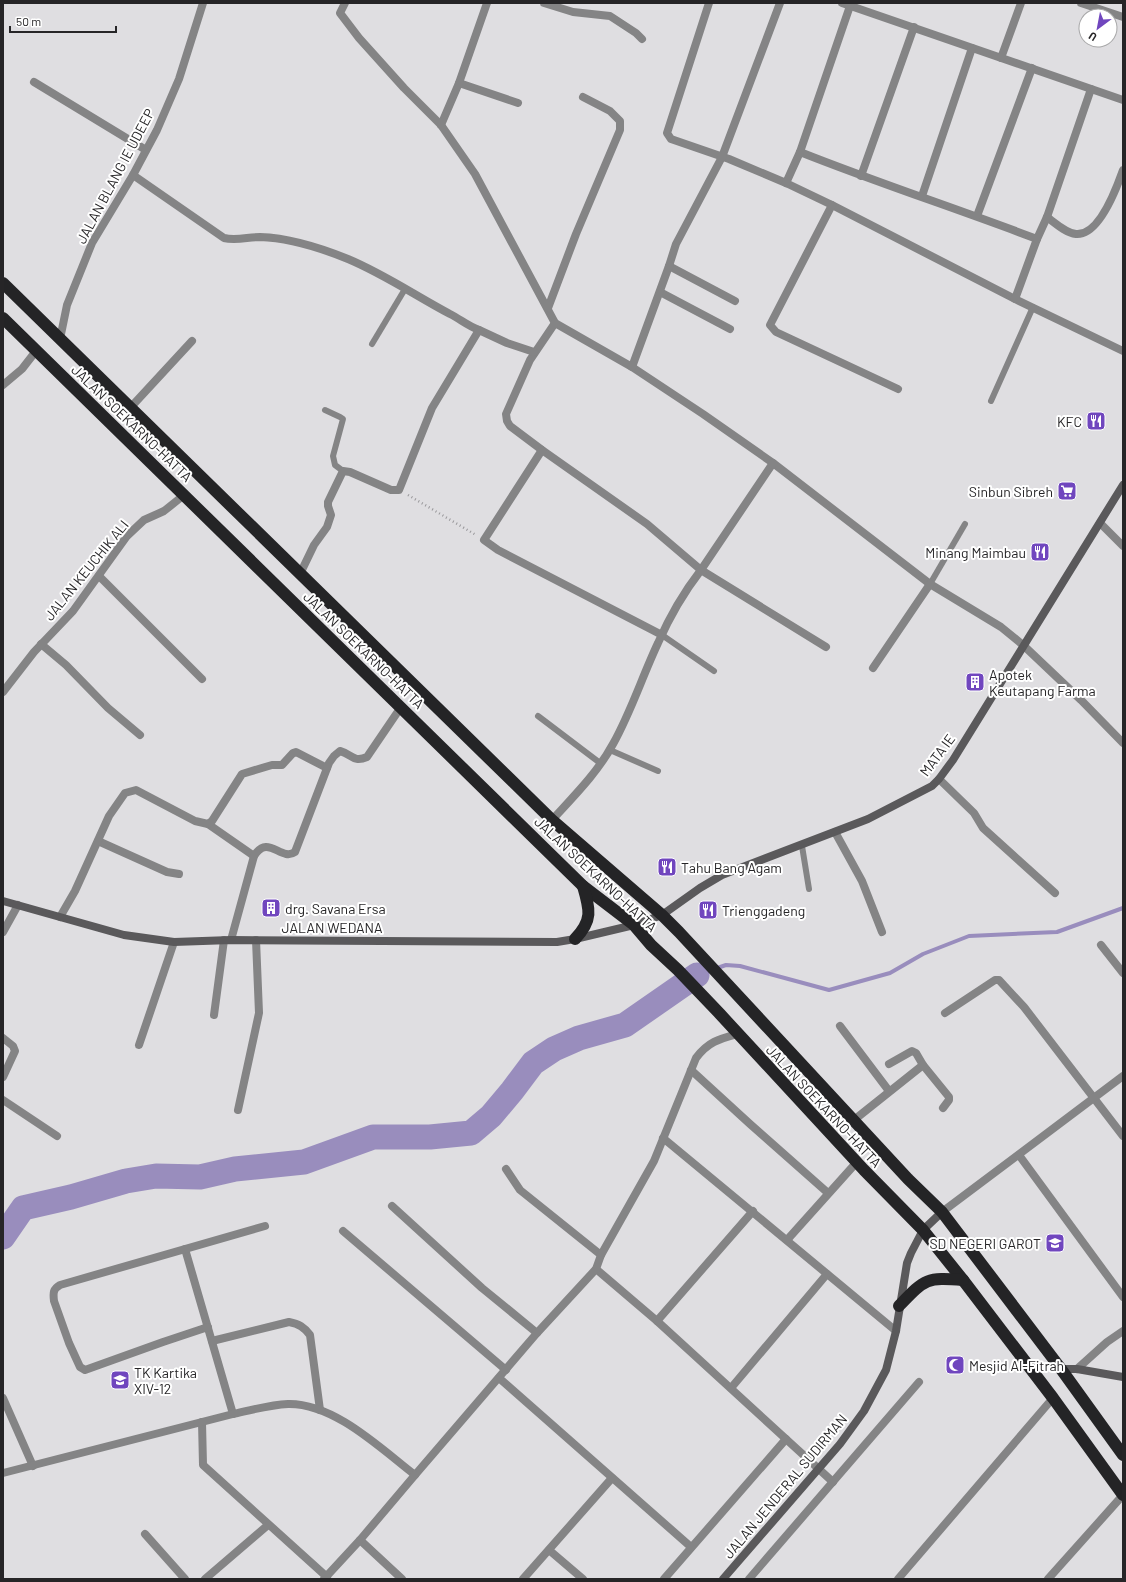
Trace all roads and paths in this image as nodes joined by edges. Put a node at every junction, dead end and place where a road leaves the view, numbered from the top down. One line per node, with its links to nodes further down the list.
1 (204, 3): 23 (street, JALAN BLANG IE UDEEP)
2 (345, 3): 22 (street)
3 (487, 3): 17 (street)
4 (544, 3): 12 (street)
5 (709, 3): 25 (street)
6 (780, 3): 25 (street)
7 (1021, 3): 14 (street)
8 (1081, 3): 10 (street)
9 (848, 4): 11 (street); 24 (street)
10 (1123, 17)
11 (914, 27): 13 (street); 28 (street)
12 (642, 39)
13 (972, 48): 14 (street); 30 (street)
14 (1001, 58): 15 (street)
15 (1032, 68): 18 (street); 32 (street)
16 (34, 82): 23 (street)
17 (459, 83): 21 (street); 22 (street)
18 (1091, 89): 20 (street); 33 (street)
19 (583, 97): 42 (street)
20 (1123, 100)
21 (518, 103)
22 (441, 125): 42 (street)
23 (146, 150): 27 (street, JALAN BLANG IE UDEEP)
24 (800, 152): 28 (street); 29 (street)
25 (722, 157): 29 (street); 35 (street)
26 (1123, 170): 33 (street)
27 (133, 175): 37 (street); 47 (street, JALAN BLANG IE UDEEP)
28 (861, 176): 30 (street)
29 (786, 183): 31 (street)
30 (922, 196): 32 (street)
31 (832, 205): 39 (street); 55 (street)
32 (977, 216): 34 (street)
33 (1047, 217): 34 (street)
34 (1038, 239): 39 (street)
35 (670, 266): 38 (street); 40 (street)
36 (3, 283): 47 (highway, JALAN SOEKARNO-HATTA)
37 (405, 289): 46 (street); 49 (lane)
38 (660, 292): 45 (street); 53 (street)
39 (1015, 299): 41 (street)
40 (735, 301)
41 (1033, 307): 51 (street); 56 (lane)
42 (548, 308): 44 (street)
43 (3, 318): 50 (highway, JALAN SOEKARNO-HATTA)
44 (555, 323): 52 (street); 53 (street)
45 (730, 329)
46 (479, 330): 52 (street); 63 (street)
47 (60, 339): 57 (highway, JALAN SOEKARNO-HATTA)
48 (192, 341): 57 (street)
49 (372, 344)
50 (36, 351): 54 (street); 64 (highway, JALAN SOEKARNO-HATTA)
51 (1123, 351)
52 (534, 352): 59 (street)
53 (632, 366): 60 (street)
54 (3, 385)
55 (898, 389)
56 (991, 401)
57 (131, 407): 70 (highway, JALAN SOEKARNO-HATTA)
58 (325, 410): 61 (lane)
59 (542, 450): 67 (street); 69 (street)
60 (773, 463): 69 (street); 72 (street)
61 (343, 471): 63 (street); 70 (street)
62 (1123, 485): 65 (street, MATA IE)
63 (398, 490): 67 (path)
64 (184, 495): 71 (street, JALAN KEUCHIK ALI); 81 (highway, JALAN SOEKARNO-HATTA)
65 (1100, 523): 68 (street); 75 (street, MATA IE)
66 (965, 524): 72 (lane)
67 (484, 540): 73 (street)
68 (1123, 546)
69 (701, 570): 73 (street); 76 (street)
70 (300, 574): 90 (highway, JALAN SOEKARNO-HATTA)
71 (99, 576): 74 (street, JALAN KEUCHIK ALI); 79 (street)
72 (930, 584): 75 (street); 77 (street)
73 (662, 635): 78 (lane); 85 (street)
74 (41, 644): 80 (street, JALAN KEUCHIK ALI); 83 (street)
75 (1023, 645): 84 (street); 89 (street, MATA IE)
76 (826, 647)
77 (873, 668)
78 (714, 671)
79 (202, 679)
80 (3, 692)
81 (401, 707): 87 (street); 97 (highway, JALAN SOEKARNO-HATTA)
82 (538, 716): 86 (lane)
83 (140, 735)
84 (1123, 743)
85 (610, 750): 86 (street); 88 (lane)
86 (600, 763): 90 (street)
87 (327, 768): 91 (street); 95 (street)
88 (658, 771)
89 (939, 779): 92 (street, MATA IE); 99 (street)
90 (552, 820): 102 (highway, JALAN SOEKARNO-HATTA)
91 (208, 824): 93 (street); 95 (street)
92 (834, 832): 94 (street, MATA IE); 106 (street)
93 (98, 841): 96 (street); 103 (street)
94 (802, 846): 98 (lane); 102 (street, MATA IE)
95 (254, 856): 108 (street)
96 (179, 874)
97 (583, 886): 104 (highway, JALAN SOEKARNO-HATTA); 107 (highway)
98 (809, 889)
99 (1055, 893)
100 (3, 901): 101 (street, JALAN WEDANA)
101 (18, 904): 103 (street, JALAN WEDANA); 105 (street)
102 (662, 915): 104 (street, JALAN WEDANA); 129 (highway, JALAN SOEKARNO-HATTA)
103 (60, 917): 110 (street, JALAN WEDANA)
104 (634, 925): 107 (street, JALAN WEDANA); 116 (highway, JALAN SOEKARNO-HATTA)
105 (3, 932)
106 (882, 932)
107 (575, 939): 109 (street, JALAN WEDANA)
108 (227, 940): 109 (street, JALAN WEDANA); 110 (street, JALAN WEDANA); 114 (street)
109 (256, 940): 128 (street)
110 (174, 942): 118 (street)
111 (1101, 945): 112 (street)
112 (1123, 974)
113 (945, 1013): 125 (street)
114 (214, 1014)
115 (840, 1026): 124 (street)
116 (737, 1034): 121 (street); 134 (highway, JALAN SOEKARNO-HATTA)
117 (3, 1038): 123 (street)
118 (139, 1045)
119 (889, 1064): 120 (street)
120 (923, 1065): 124 (street); 127 (street)
121 (691, 1070): 132 (street); 136 (street)
122 (1123, 1076): 125 (street)
123 (3, 1077)
124 (889, 1091): 129 (street)
125 (1094, 1098): 131 (street); 133 (street)
126 (3, 1100): 130 (street)
127 (943, 1108)
128 (238, 1110)
129 (854, 1120): 139 (highway, JALAN SOEKARNO-HATTA)
130 (57, 1136)
131 (1123, 1136)
132 (663, 1138): 138 (street); 145 (street)
133 (1019, 1155): 139 (street); 149 (street)
134 (856, 1162): 136 (street); 141 (highway, JALAN SOEKARNO-HATTA)
135 (506, 1169): 145 (street)
136 (828, 1193): 143 (street)
137 (392, 1206): 155 (street)
138 (753, 1211): 143 (street); 151 (street)
139 (942, 1212): 141 (street, JALAN JENDERAL SUDIRMAN); 157 (highway, JALAN SOEKARNO-HATTA)
140 (265, 1226): 144 (street)
141 (923, 1230): 148 (highway, JALAN SOEKARNO-HATTA); 150 (street, JALAN JENDERAL SUDIRMAN)
142 (343, 1231): 159 (street)
143 (787, 1240): 147 (street)
144 (185, 1249): 152 (street); 152 (street)
145 (601, 1256): 146 (street)
146 (596, 1268): 151 (street); 155 (street)
147 (827, 1274): 153 (street); 163 (street)
148 (963, 1280): 150 (highway); 165 (highway, JALAN SOEKARNO-HATTA)
149 (1123, 1297)
150 (899, 1306): 153 (street, JALAN JENDERAL SUDIRMAN)
151 (657, 1321): 163 (street)
152 (208, 1327): 156 (street)
153 (896, 1331): 172 (street, JALAN JENDERAL SUDIRMAN)
154 (1123, 1331): 158 (street)
155 (537, 1333): 159 (street)
156 (212, 1341): 166 (street); 167 (street)
157 (1061, 1369): 158 (street); 170 (highway, JALAN SOEKARNO-HATTA)
158 (1077, 1369): 161 (street)
159 (506, 1370): 160 (street)
160 (499, 1378): 174 (street); 175 (street)
161 (1123, 1378)
162 (919, 1382): 176 (street)
163 (731, 1388): 169 (street)
164 (3, 1398): 171 (street)
165 (1053, 1398): 177 (highway, JALAN SOEKARNO-HATTA); 192 (street)
166 (320, 1410): 167 (street); 174 (street)
167 (233, 1414): 168 (street)
168 (202, 1422): 171 (street); 178 (street)
169 (786, 1439): 172 (street); 181 (street)
170 (1123, 1455)
171 (33, 1466): 173 (street)
172 (818, 1469): 176 (street); 190 (street, JALAN JENDERAL SUDIRMAN)
173 (3, 1473)
174 (415, 1475): 180 (street)
175 (612, 1478): 181 (street); 182 (street)
176 (833, 1482): 191 (street)
177 (1123, 1495): 193 (street)
178 (268, 1525): 183 (street); 185 (street)
179 (145, 1534): 184 (street)
180 (360, 1540): 183 (street); 186 (street)
181 (691, 1547): 189 (street)
182 (549, 1550): 187 (street); 188 (street)
183 (326, 1578)
184 (185, 1579)
185 (205, 1579)
186 (402, 1579)
187 (523, 1579)
188 (582, 1579)
189 (664, 1579)
190 (723, 1579)
191 (749, 1579)
192 (898, 1579)
193 (1048, 1579)

